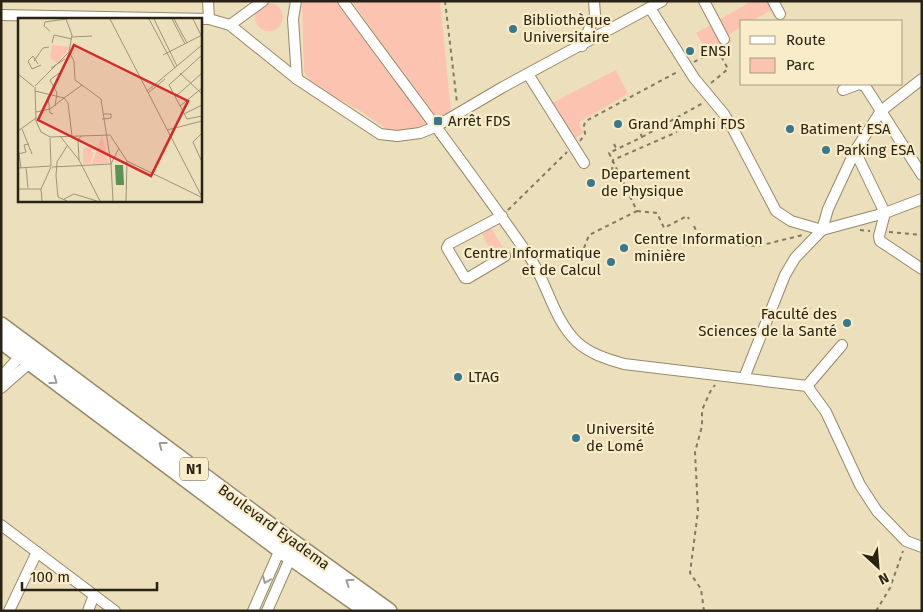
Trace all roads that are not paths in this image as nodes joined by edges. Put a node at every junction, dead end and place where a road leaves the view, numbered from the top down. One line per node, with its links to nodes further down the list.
1 (208, 1): 14 (street)
2 (263, 1): 15 (street)
3 (296, 1): 19 (street)
4 (343, 1): 25 (street)
5 (594, 1): 17 (street)
6 (662, 1): 9 (street)
7 (704, 1): 16 (street)
8 (773, 1): 10 (street)
9 (650, 8): 17 (street); 32 (street)
10 (780, 14)
11 (1, 15): 12 (street)
12 (157, 18)
13 (201, 19): 14 (street)
14 (209, 19): 15 (street)
15 (230, 25): 19 (street)
16 (724, 39)
17 (582, 46): 18 (street)
18 (528, 74): 25 (street); 27 (street)
19 (297, 79): 25 (street)
20 (922, 79): 24 (street)
21 (856, 85): 23 (street)
22 (864, 85): 24 (street)
23 (843, 90)
24 (881, 111): 26 (street); 28 (street)
25 (435, 127): 31 (street)
26 (855, 151): 30 (street); 32 (street)
27 (584, 163)
28 (922, 176)
29 (922, 199): 30 (street)
30 (885, 213): 32 (street); 34 (street)
31 (502, 216): 33 (street); 40 (street)
32 (822, 230): 40 (street)
33 (505, 256)
34 (922, 269)
35 (1, 325): 38 (highway, N1)
36 (1, 341): 38 (highway, N1)
37 (842, 344): 41 (street)
38 (30, 354): 39 (street); 42 (street); 44 (highway, N1)
39 (1, 377)
40 (744, 378): 41 (street)
41 (807, 386): 45 (street)
42 (1, 388)
43 (1, 525): 46 (street)
44 (288, 547): 51 (street, one-way to 51); 52 (street); 53 (highway, Boulevard Eyadema / N1); 54 (highway, Boulevard Eyadema / N1, one-way to 44)
45 (922, 547)
46 (37, 552): 47 (street); 48 (street)
47 (94, 595): 49 (street); 50 (street)
48 (9, 611)
49 (88, 611)
50 (115, 611)
51 (253, 611)
52 (268, 611)
53 (367, 611)
54 (389, 611)

